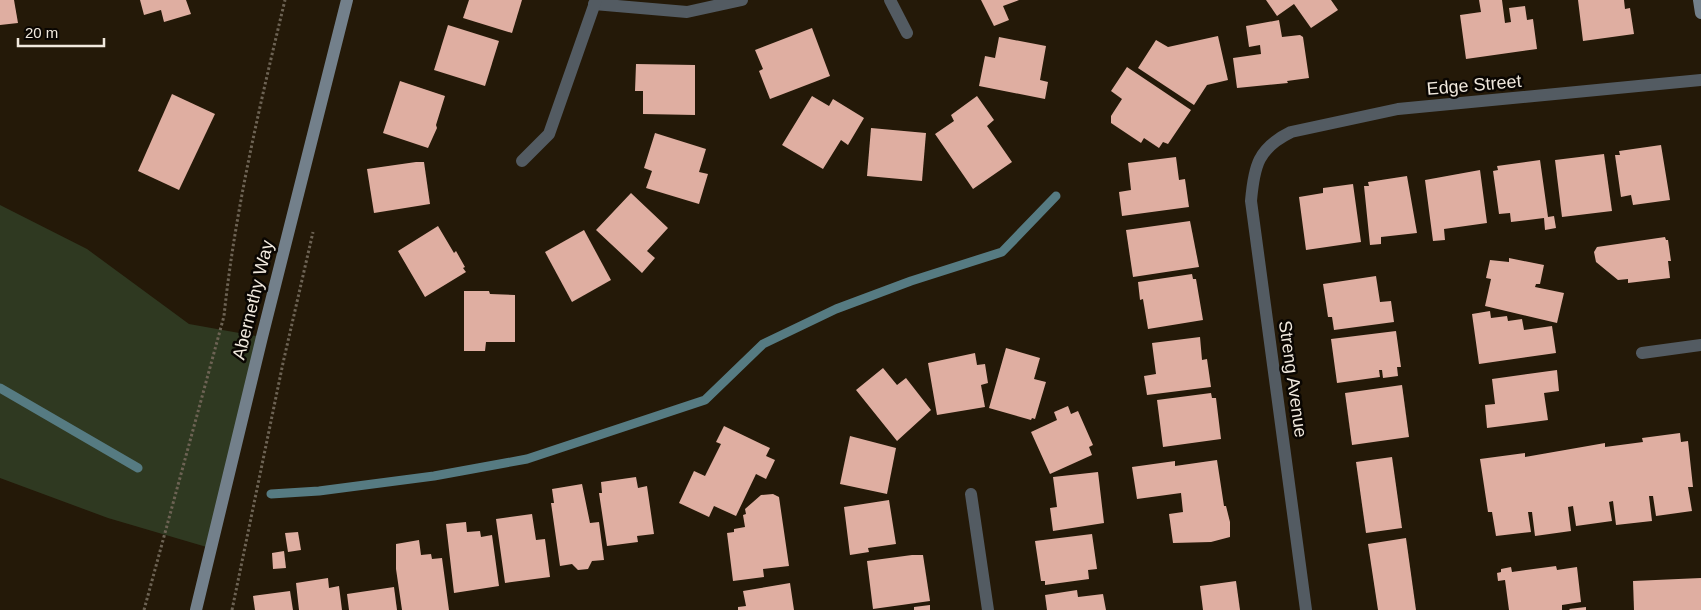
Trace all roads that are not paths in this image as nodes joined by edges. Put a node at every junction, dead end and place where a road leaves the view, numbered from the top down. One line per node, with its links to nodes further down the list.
1 (347, 0): 14 (main road, Abernethy Way)
2 (742, 0): 5 (street)
3 (890, 0): 7 (street)
4 (1699, 0): 6 (main road)
5 (595, 2): 10 (street)
6 (1701, 13)
7 (907, 33)
8 (1701, 80): 9 (street, Edge Street)
9 (1261, 155): 16 (street, Streng Avenue)
10 (522, 162)
11 (1701, 345): 12 (street)
12 (1642, 353)
13 (971, 494): 15 (street)
14 (196, 610)
15 (988, 610)
16 (1306, 610)

